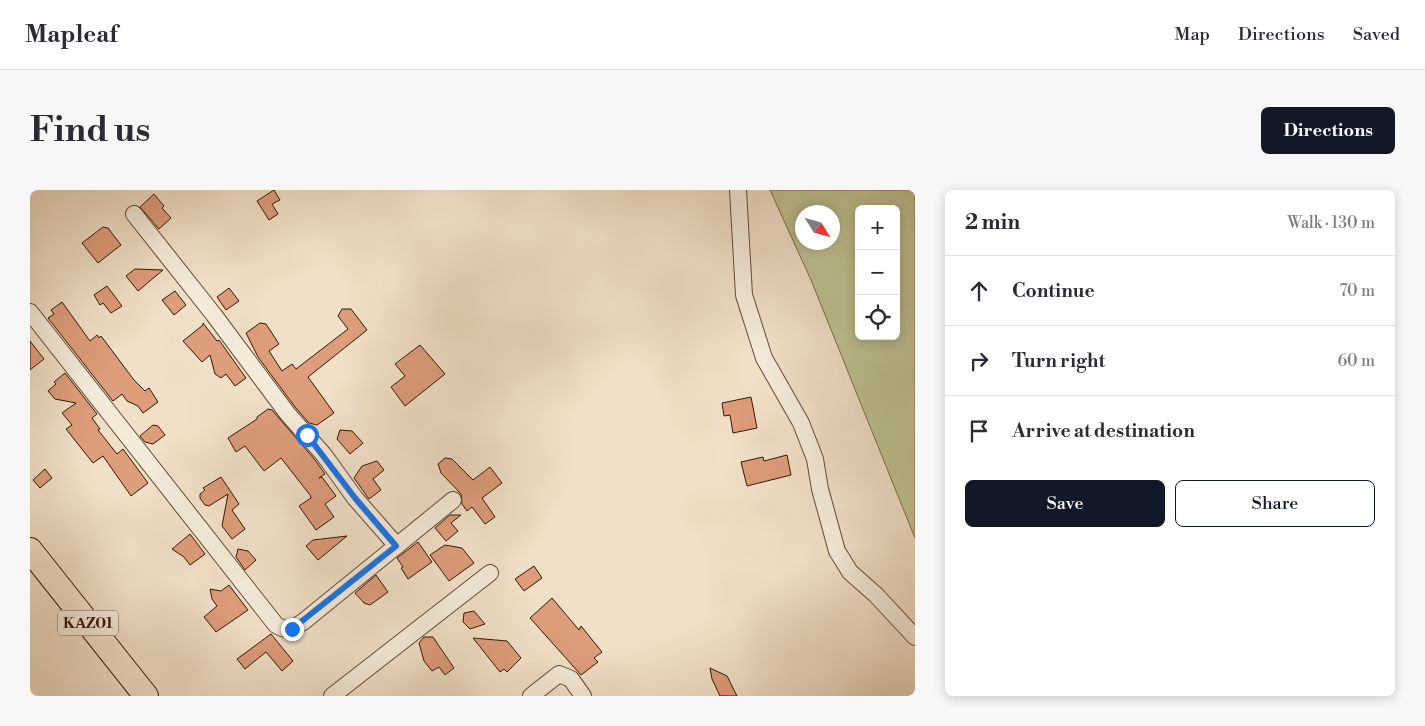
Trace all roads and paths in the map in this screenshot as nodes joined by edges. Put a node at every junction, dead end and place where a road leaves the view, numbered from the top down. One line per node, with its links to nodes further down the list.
1 (738, 190): 8 (street)
2 (134, 214): 5 (street)
3 (30, 312): 5 (street)
4 (453, 500): 5 (street)
5 (396, 546)
6 (30, 550): 9 (highway, KАZ01)
7 (490, 573): 10 (street)
8 (915, 637)
9 (146, 696)
10 (332, 696)
11 (531, 696): 12 (street)
12 (584, 696)

